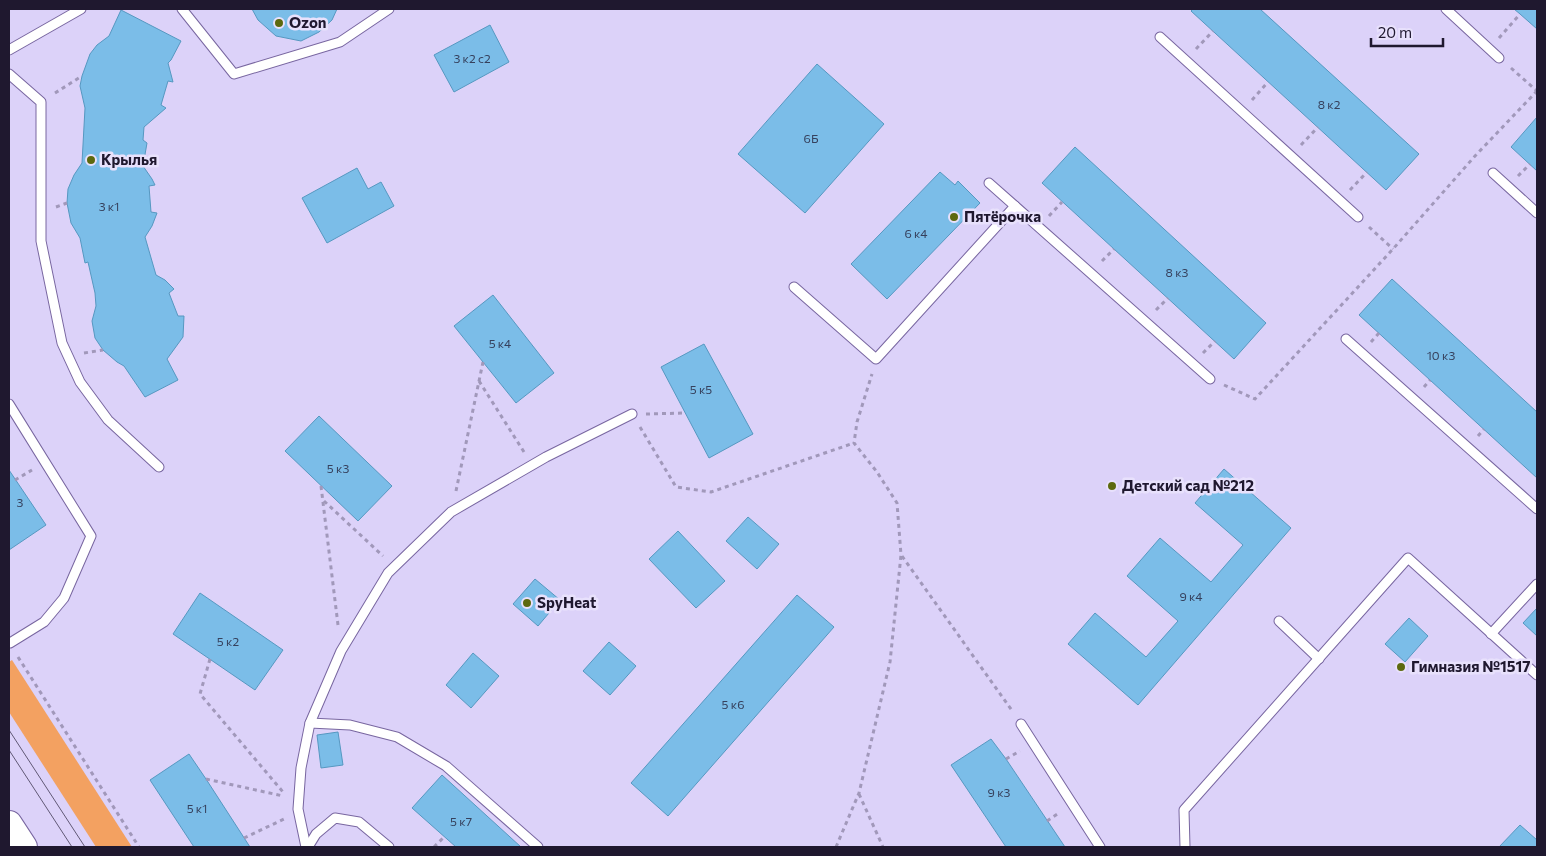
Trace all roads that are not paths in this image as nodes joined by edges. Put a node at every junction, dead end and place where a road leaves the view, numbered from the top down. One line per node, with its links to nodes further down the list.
1 (81, 9): 6 (lane)
2 (182, 9): 3 (lane)
3 (389, 9)
4 (1446, 9): 7 (lane)
5 (1160, 37): 13 (lane)
6 (9, 50)
7 (1499, 58)
8 (9, 74): 19 (lane)
9 (1493, 173): 12 (lane)
10 (989, 183): 11 (lane)
11 (1015, 206): 14 (lane); 16 (lane)
12 (1537, 213)
13 (1358, 217)
14 (794, 287)
15 (1346, 339): 20 (lane)
16 (1210, 379)
17 (9, 404): 24 (lane)
18 (632, 414): 27 (lane)
19 (159, 467)
20 (1537, 509)
21 (1537, 584): 23 (lane)
22 (1279, 621): 25 (lane)
23 (1491, 634): 25 (lane); 26 (lane)
24 (9, 643)
25 (1319, 659): 35 (lane)
26 (1537, 675)
27 (310, 724): 31 (lane); 33 (lane)
28 (1021, 724): 34 (lane)
29 (9, 824): 30 (street)
30 (24, 847)
31 (307, 847): 32 (lane)
32 (388, 847)
33 (538, 847)
34 (1100, 847)
35 (1185, 847)

